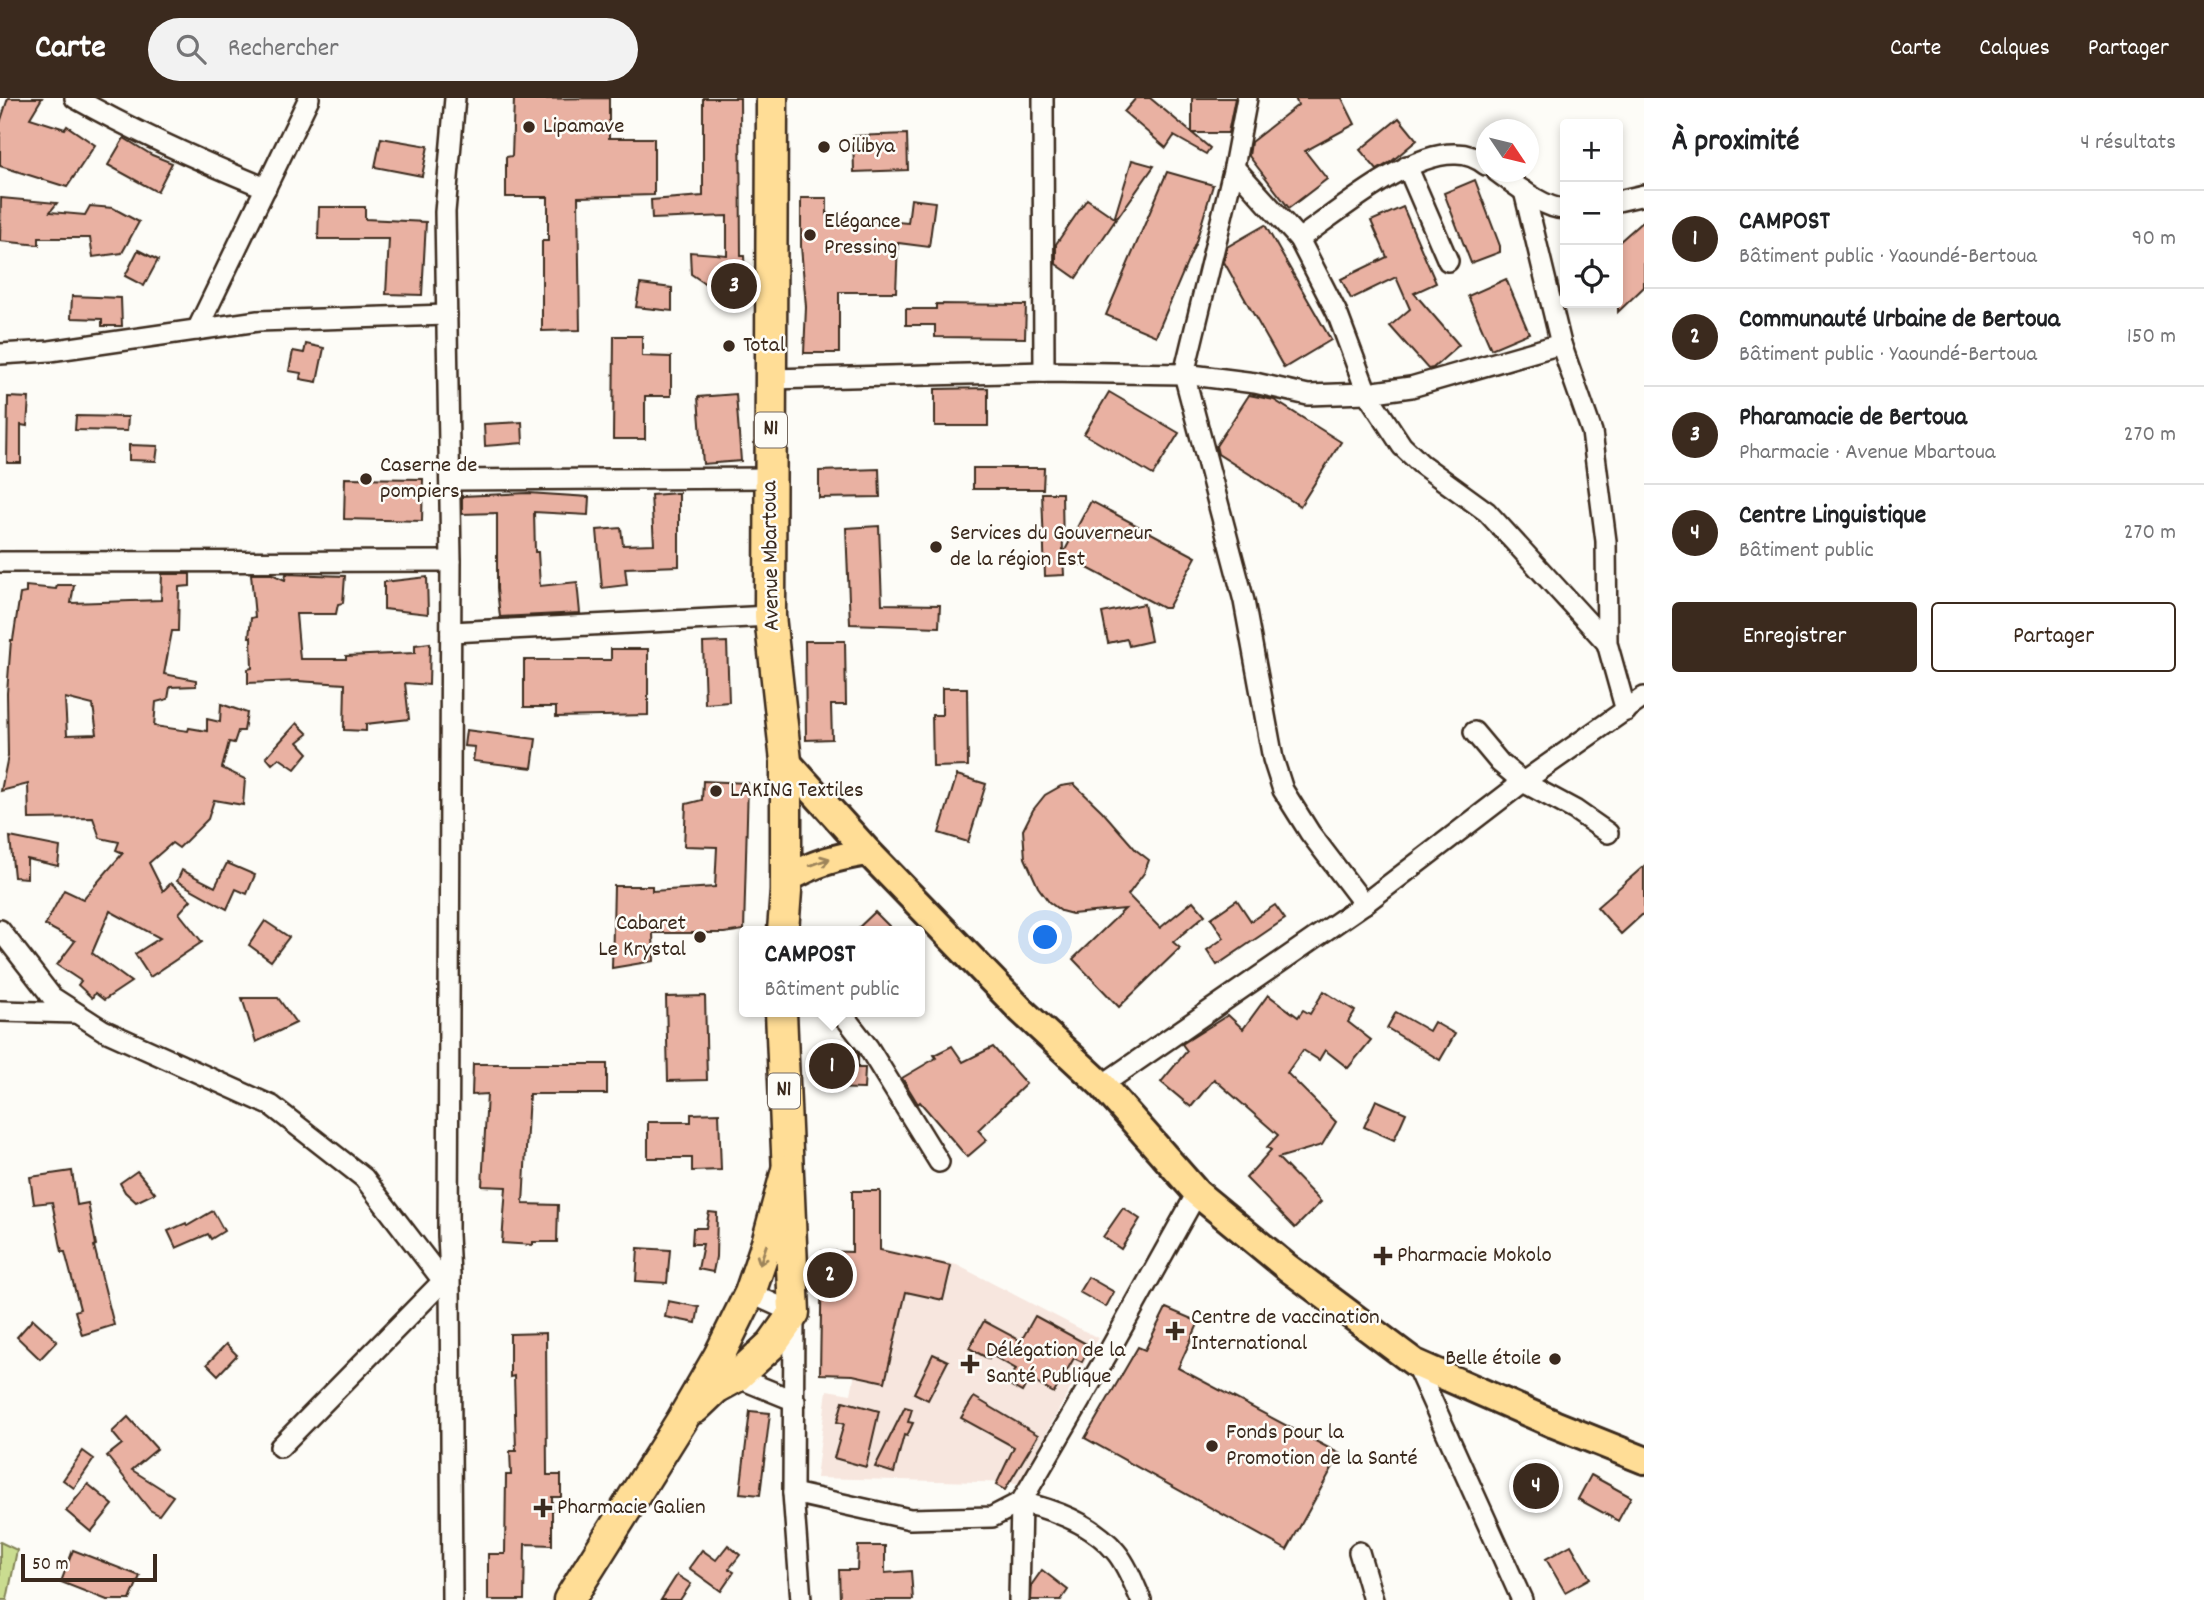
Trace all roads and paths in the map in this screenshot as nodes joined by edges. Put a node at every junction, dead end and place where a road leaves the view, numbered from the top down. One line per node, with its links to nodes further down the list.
1 (75, 98): 11 (street)
2 (309, 98): 11 (street)
3 (455, 98): 18 (street)
4 (772, 98): 24 (highway, Avenue Mbartoua / N1)
5 (1043, 98): 22 (street)
6 (1247, 98): 9 (street)
7 (1476, 158): 8 (street)
8 (1406, 166): 16 (street); 17 (street)
9 (1234, 167): 16 (street); 23 (street)
10 (1511, 182): 12 (street)
11 (266, 188): 19 (street)
12 (1524, 191): 15 (street); 20 (street)
13 (1644, 195): 14 (street)
14 (1623, 200)
15 (1560, 209)
16 (1299, 239): 25 (street)
17 (1448, 261)
18 (447, 315): 19 (street); 27 (street)
19 (197, 330): 21 (street)
20 (1561, 344): 25 (street); 32 (street)
21 (0, 354)
22 (1045, 372): 23 (street); 24 (street)
23 (1184, 374): 25 (street); 41 (street)
24 (771, 379): 26 (highway, Avenue Mbartoua / N1)
25 (1367, 393): 32 (street)
26 (771, 478): 27 (street); 30 (highway, Avenue Mbartoua / N1)
27 (450, 480): 28 (street)
28 (451, 561): 29 (street); 31 (street)
29 (0, 562)
30 (770, 616): 31 (street); 36 (highway, Avenue Mbartoua / N1)
31 (451, 632): 53 (street)
32 (1607, 643): 34 (street)
33 (1644, 697): 34 (street)
34 (1626, 711): 37 (street)
35 (1474, 732): 37 (street)
36 (786, 761): 39 (main road); 40 (highway, N1)
37 (1523, 782): 38 (street); 41 (street)
38 (1608, 833)
39 (868, 852): 40 (main road, one-way to 39); 49 (main road)
40 (786, 891): 42 (highway, N1)
41 (1364, 904): 49 (street)
42 (783, 926)
43 (0, 930): 45 (street)
44 (0, 1011): 45 (street); 48 (street)
45 (77, 1013): 53 (street)
46 (781, 1017): 51 (highway, N1)
47 (843, 1017): 50 (street)
48 (0, 1019)
49 (1102, 1085): 52 (main road)
50 (939, 1162)
51 (788, 1170): 54 (highway, N1, one-way to 54); 55 (highway, N1)
52 (1197, 1193): 56 (main road); 62 (street)
53 (446, 1278): 59 (street); 64 (street)
54 (750, 1293): 55 (street); 57 (highway, N1)
55 (794, 1313): 57 (highway, N1); 58 (street)
56 (1415, 1363): 60 (main road); 70 (street)
57 (727, 1367): 58 (street); 65 (highway, N1)
58 (795, 1401): 61 (street)
59 (280, 1447)
60 (1644, 1460)
61 (793, 1493): 62 (street); 66 (street)
62 (1021, 1502): 67 (street); 68 (street)
63 (1359, 1552): 69 (street)
64 (452, 1600)
65 (569, 1600)
66 (801, 1600)
67 (1019, 1600)
68 (1141, 1600)
69 (1373, 1600)
70 (1522, 1600)

